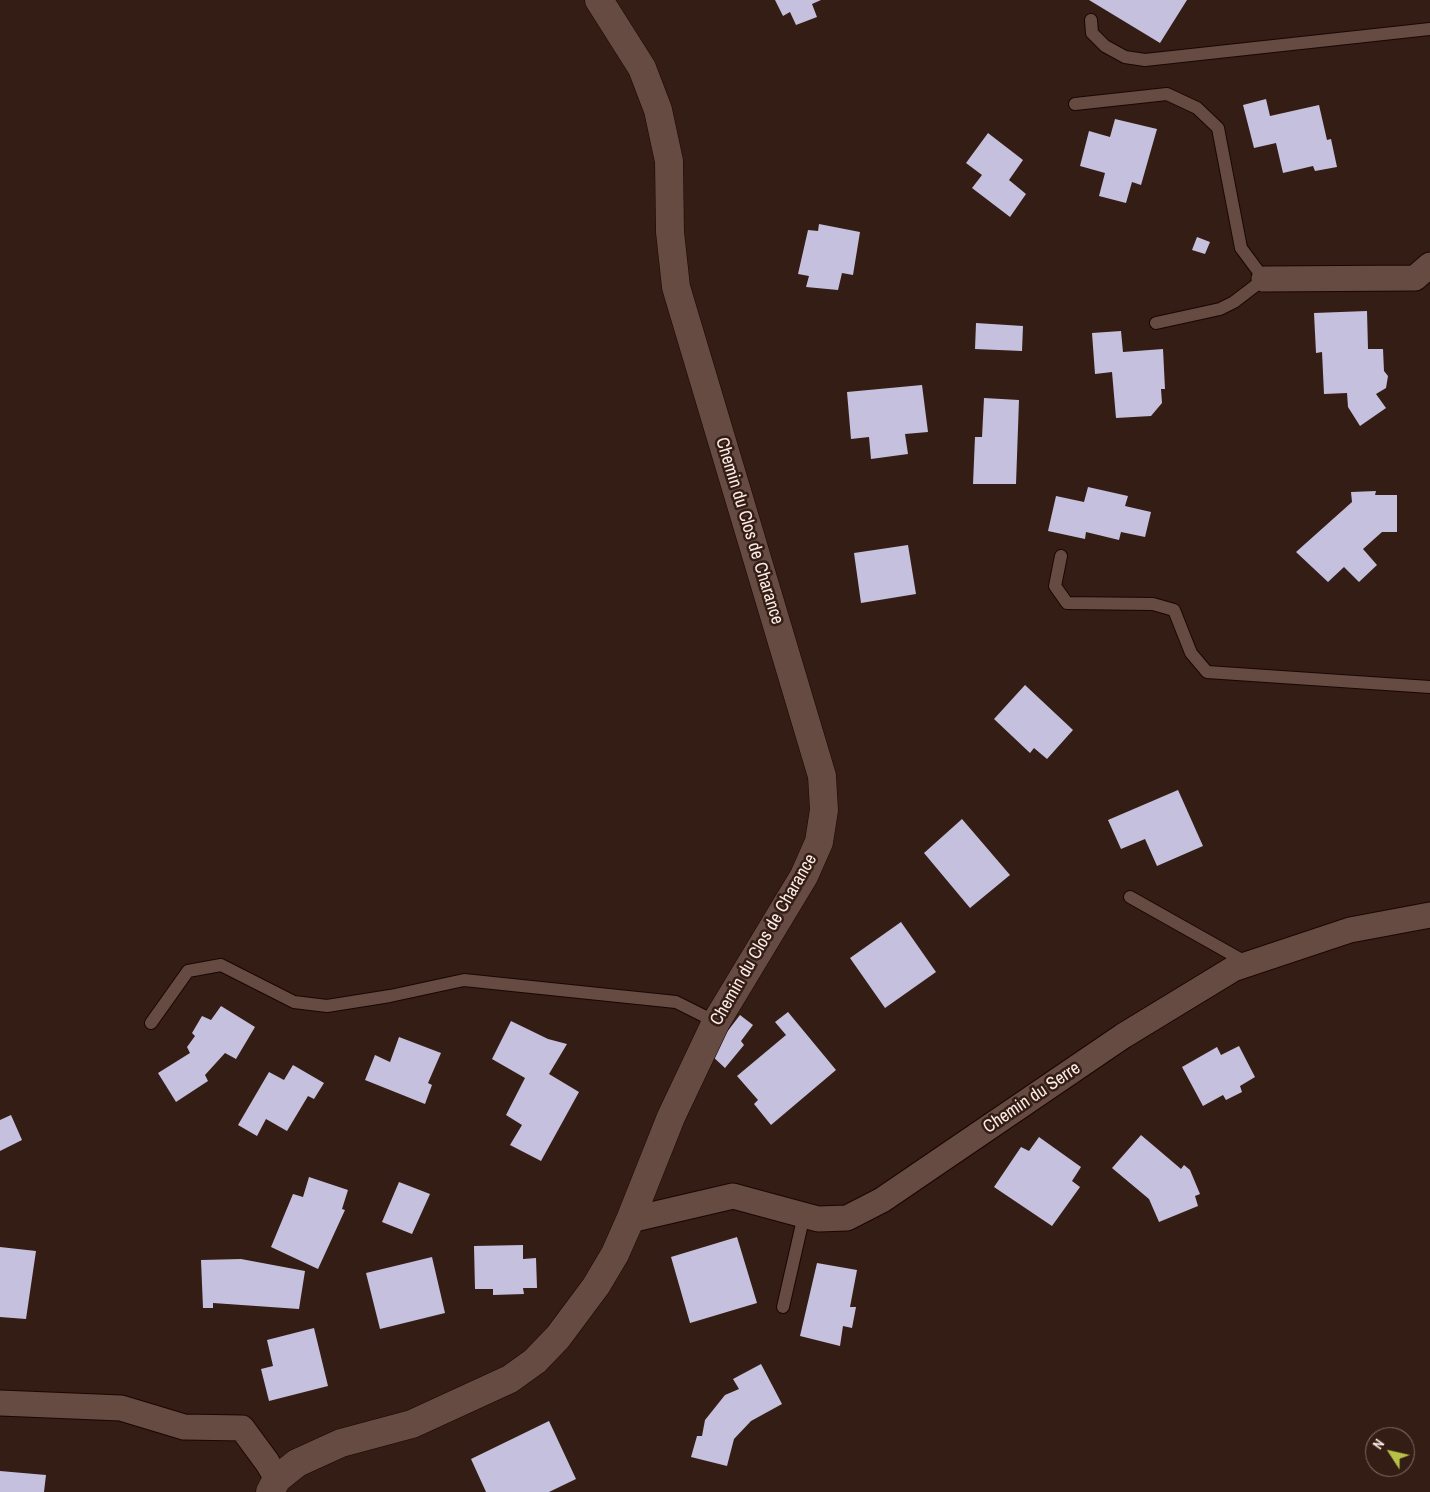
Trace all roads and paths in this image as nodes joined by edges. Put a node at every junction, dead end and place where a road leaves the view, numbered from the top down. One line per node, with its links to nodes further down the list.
1 (599, 0): 13 (street, Chemin du Clos de Charance)
2 (1091, 20): 3 (lane)
3 (1430, 29)
4 (1075, 104): 6 (lane)
5 (1430, 265): 6 (street)
6 (1264, 279): 7 (lane)
7 (1156, 323)
8 (1062, 556): 9 (lane)
9 (1430, 687)
10 (1130, 897): 12 (lane)
11 (1430, 915): 12 (street, Chemin du Serre)
12 (1249, 964): 15 (street, Chemin du Serre)
13 (716, 1022): 14 (lane); 16 (street, Chemin du Clos de Charance)
14 (151, 1023)
15 (804, 1215): 16 (street, Chemin du Serre); 17 (lane)
16 (630, 1220): 19 (street, Chemin du Clos de Charance)
17 (784, 1307)
18 (0, 1403): 19 (street)
19 (273, 1486)

